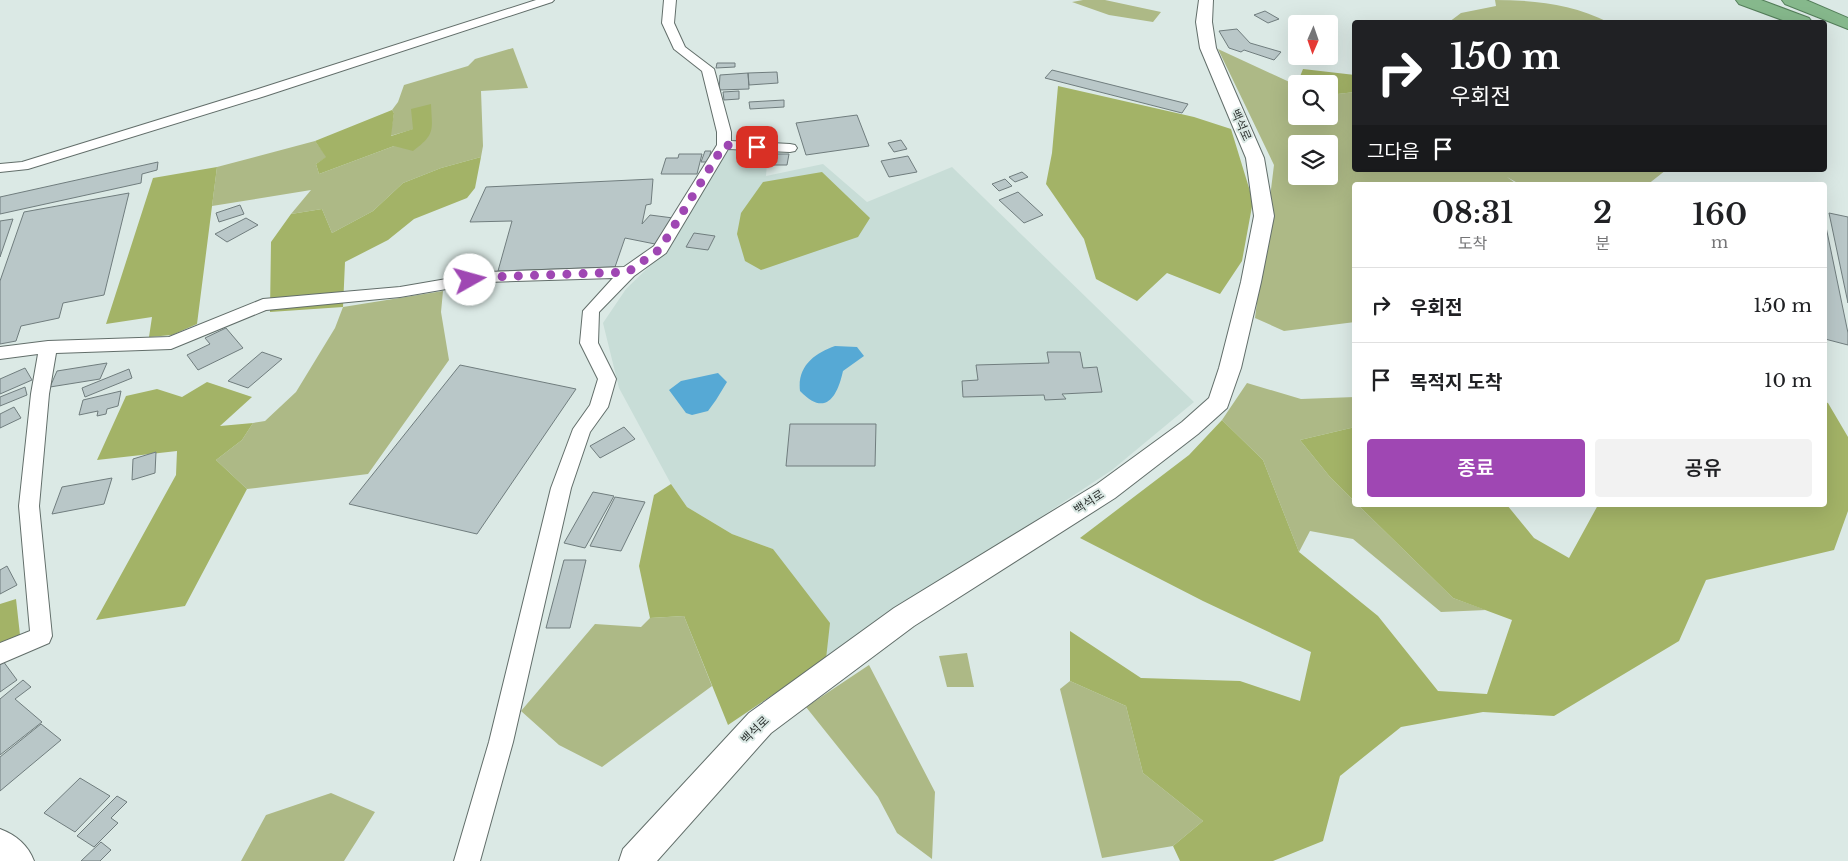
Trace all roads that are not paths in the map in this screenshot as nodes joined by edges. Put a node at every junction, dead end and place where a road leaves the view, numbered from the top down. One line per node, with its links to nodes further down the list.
1 (548, 0): 18 (street)
2 (670, 0): 16 (street)
3 (1206, 0): 26 (street, 백석로)
4 (1745, 0): 9 (highway)
5 (1772, 0): 10 (highway)
6 (1791, 0): 12 (highway)
7 (1832, 0): 8 (highway)
8 (1848, 8)
9 (1798, 20)
10 (1818, 20)
11 (1827, 24): 14 (highway)
12 (1848, 24)
13 (1827, 32): 15 (highway)
14 (1848, 33)
15 (1848, 40)
16 (724, 145): 17 (street); 19 (street)
17 (790, 148)
18 (0, 168)
19 (628, 272): 20 (street); 25 (street)
20 (48, 347): 21 (street); 22 (street)
21 (0, 353)
22 (0, 654)
23 (0, 845): 24 (street)
24 (18, 861)
25 (467, 861)
26 (635, 861)

